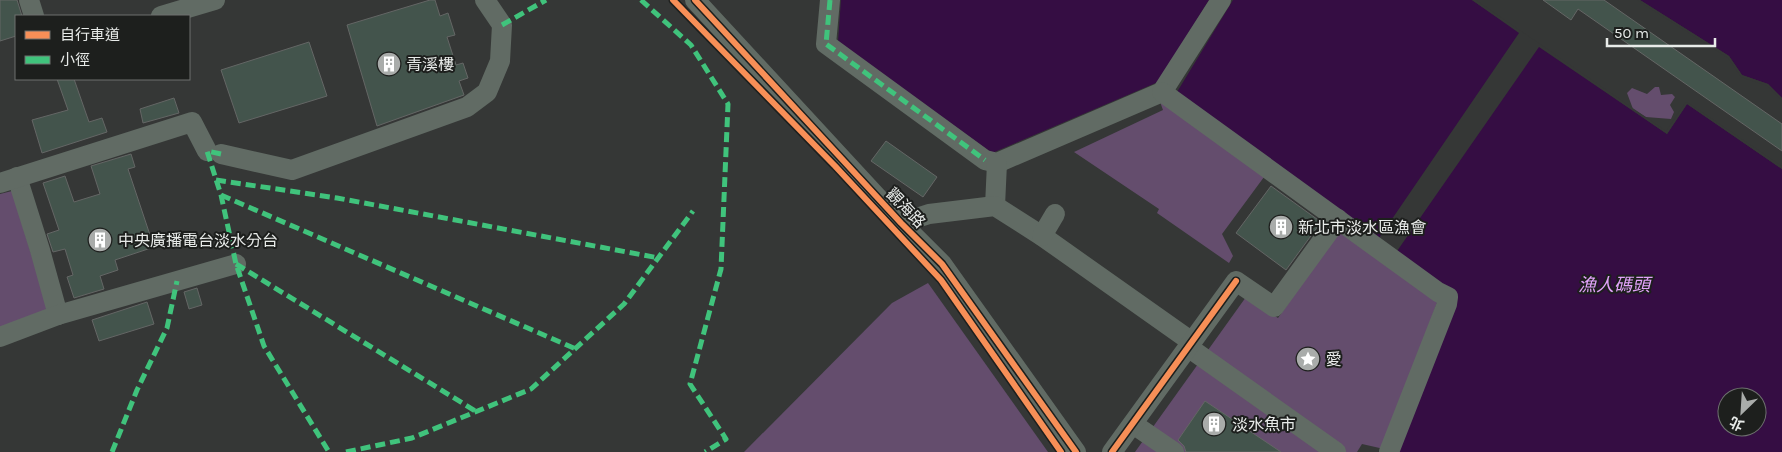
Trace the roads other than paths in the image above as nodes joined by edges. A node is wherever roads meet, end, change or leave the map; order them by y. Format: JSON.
{"nodes":[{"id":1,"x":30,"y":0,"type":"edge"},
{"id":2,"x":215,"y":0,"type":"edge"},
{"id":3,"x":485,"y":0,"type":"edge"},
{"id":4,"x":695,"y":0,"type":"edge"},
{"id":5,"x":830,"y":0,"type":"edge"},
{"id":6,"x":1221,"y":0,"type":"edge"},
{"id":7,"x":34,"y":15,"type":"edge"},
{"id":8,"x":164,"y":15,"type":"edge"},
{"id":9,"x":1162,"y":92,"type":"junction"},
{"id":10,"x":991,"y":161,"type":"junction"},
{"id":11,"x":9,"y":180,"type":"edge"},
{"id":12,"x":995,"y":206,"type":"junction"},
{"id":13,"x":1055,"y":214,"type":"dead end"},
{"id":14,"x":1338,"y":219,"type":"junction"},
{"id":15,"x":901,"y":223,"type":"junction"},
{"id":16,"x":1042,"y":236,"type":"junction"},
{"id":17,"x":236,"y":264,"type":"dead end"},
{"id":18,"x":58,"y":315,"type":"junction"},
{"id":19,"x":0,"y":337,"type":"edge"},
{"id":20,"x":1190,"y":344,"type":"junction"},
{"id":21,"x":1133,"y":424,"type":"junction"},
{"id":22,"x":1076,"y":452,"type":"edge"},
{"id":23,"x":1112,"y":452,"type":"edge"},
{"id":24,"x":1174,"y":452,"type":"edge"},
{"id":25,"x":1336,"y":452,"type":"edge"},
{"id":26,"x":1389,"y":452,"type":"edge"}],
"edges":[{"from":1,"to":7,"type":"street"},
{"from":2,"to":8,"type":"street"},
{"from":3,"to":11,"type":"street"},
{"from":4,"to":15,"type":"street","name":"觀海路"},
{"from":5,"to":10,"type":"street"},
{"from":6,"to":9,"type":"street"},
{"from":9,"to":10,"type":"street"},
{"from":9,"to":14,"type":"street"},
{"from":10,"to":12,"type":"street"},
{"from":11,"to":18,"type":"street"},
{"from":12,"to":15,"type":"street"},
{"from":12,"to":16,"type":"street"},
{"from":13,"to":16,"type":"street"},
{"from":14,"to":20,"type":"street"},
{"from":14,"to":26,"type":"street"},
{"from":15,"to":22,"type":"street","name":"觀海路"},
{"from":16,"to":20,"type":"street"},
{"from":17,"to":18,"type":"street"},
{"from":18,"to":19,"type":"street"},
{"from":20,"to":21,"type":"street"},
{"from":20,"to":25,"type":"street"},
{"from":21,"to":23,"type":"street"},
{"from":21,"to":24,"type":"street"}]}
